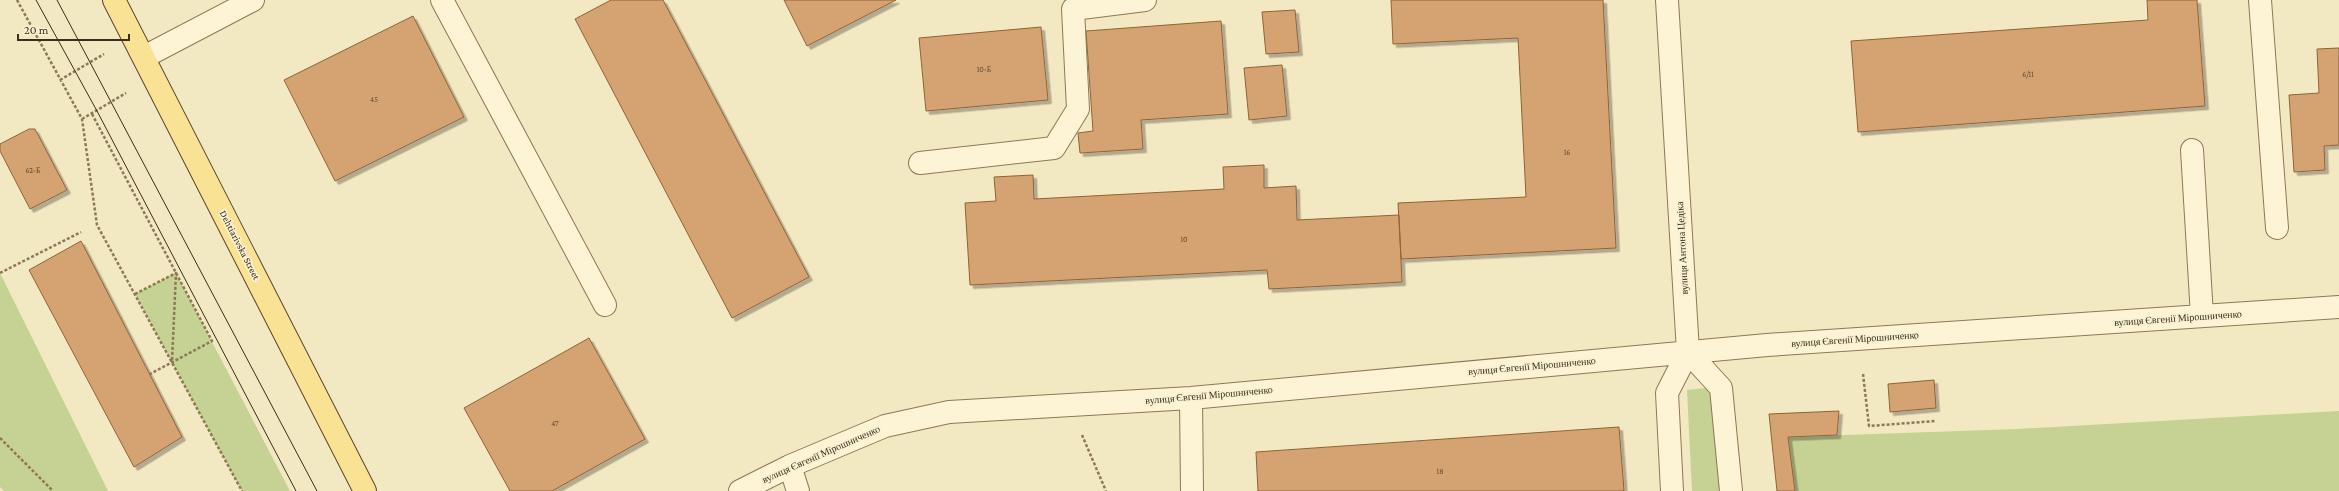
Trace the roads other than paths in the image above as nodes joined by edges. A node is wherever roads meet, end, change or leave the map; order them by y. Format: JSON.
{"nodes":[{"id":1,"x":114,"y":0,"type":"edge"},
{"id":2,"x":253,"y":0,"type":"edge"},
{"id":3,"x":442,"y":0,"type":"edge"},
{"id":4,"x":1145,"y":0,"type":"edge"},
{"id":5,"x":1667,"y":0,"type":"edge"},
{"id":6,"x":2260,"y":0,"type":"edge"},
{"id":7,"x":144,"y":57,"type":"junction"},
{"id":8,"x":2192,"y":150,"type":"dead end"},
{"id":9,"x":920,"y":163,"type":"dead end"},
{"id":10,"x":2277,"y":228,"type":"dead end"},
{"id":11,"x":605,"y":305,"type":"dead end"},
{"id":12,"x":2339,"y":307,"type":"edge"},
{"id":13,"x":2202,"y":316,"type":"junction"},
{"id":14,"x":1688,"y":352,"type":"junction"},
{"id":15,"x":1192,"y":398,"type":"junction"},
{"id":16,"x":790,"y":466,"type":"junction"},
{"id":17,"x":365,"y":491,"type":"edge"},
{"id":18,"x":740,"y":491,"type":"edge"},
{"id":19,"x":798,"y":491,"type":"edge"},
{"id":20,"x":1192,"y":491,"type":"edge"},
{"id":21,"x":1672,"y":491,"type":"edge"},
{"id":22,"x":1731,"y":491,"type":"edge"}],
"edges":[{"from":1,"to":7,"type":"main road","name":"Dehtiarivska Street"},
{"from":2,"to":7,"type":"street"},
{"from":3,"to":11,"type":"street"},
{"from":4,"to":9,"type":"street"},
{"from":5,"to":14,"type":"street","name":"вулиця Антона Цедіка"},
{"from":6,"to":10,"type":"street"},
{"from":7,"to":17,"type":"main road","name":"Dehtiarivska Street"},
{"from":8,"to":13,"type":"street"},
{"from":12,"to":13,"type":"street","name":"вулиця Євгенії Мірошниченко"},
{"from":13,"to":14,"type":"street","name":"вулиця Євгенії Мірошниченко"},
{"from":14,"to":15,"type":"street","name":"вулиця Євгенії Мірошниченко"},
{"from":14,"to":21,"type":"street"},
{"from":14,"to":22,"type":"street"},
{"from":15,"to":16,"type":"street","name":"вулиця Євгенії Мірошниченко"},
{"from":15,"to":20,"type":"street"},
{"from":16,"to":18,"type":"street","name":"вулиця Євгенії Мірошниченко"},
{"from":16,"to":19,"type":"street"}]}
